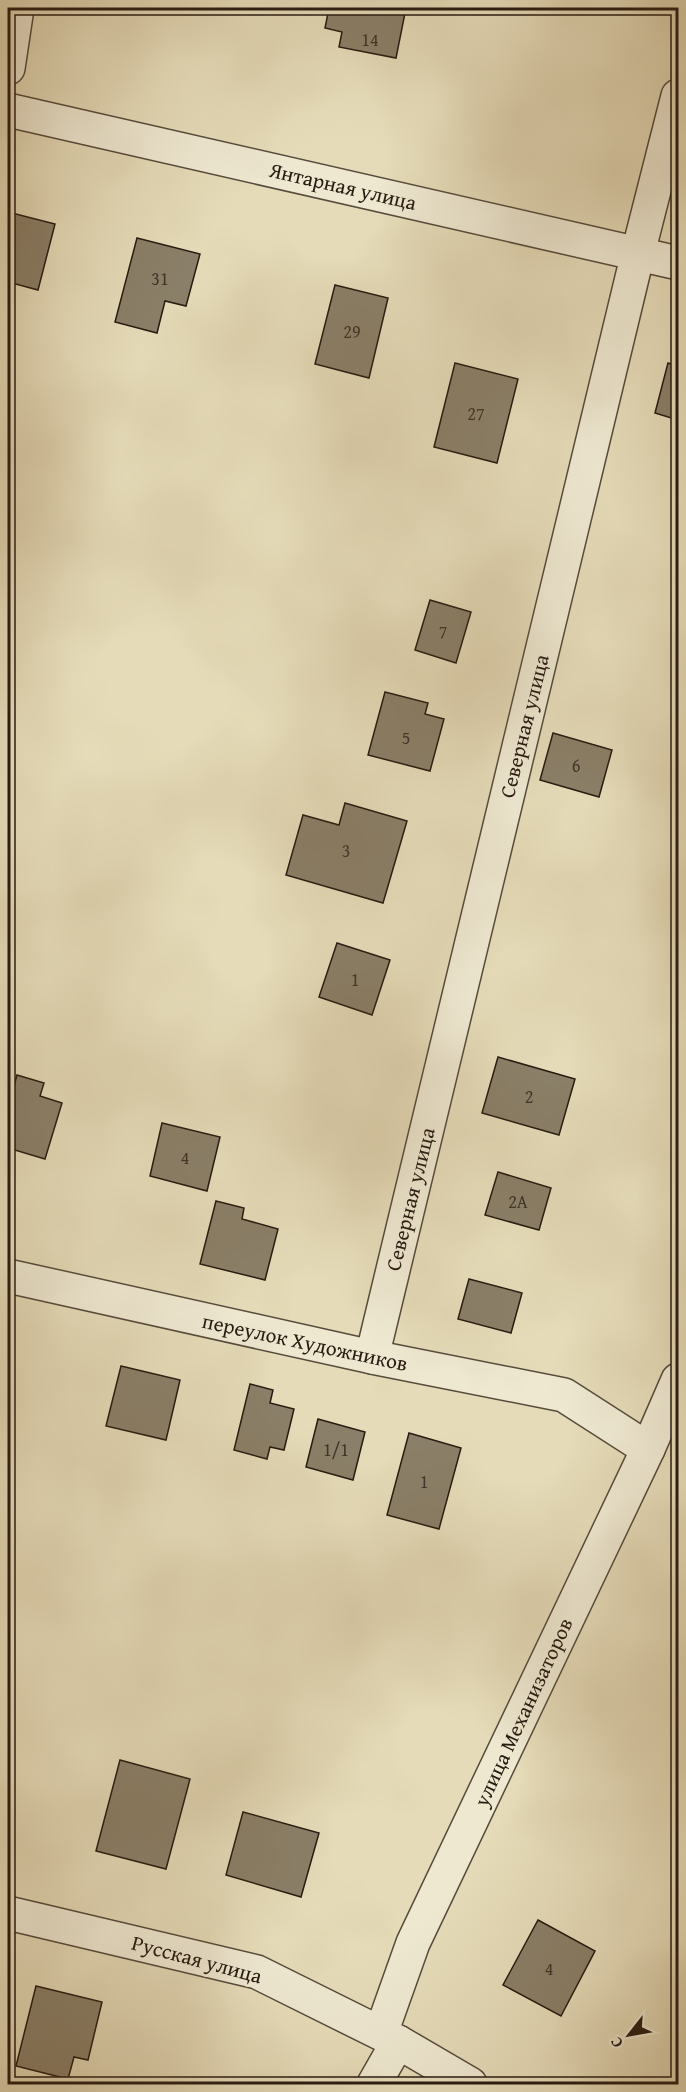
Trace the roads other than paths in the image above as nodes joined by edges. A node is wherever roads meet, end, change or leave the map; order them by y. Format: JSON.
{"nodes":[{"id":1,"x":17,"y":8,"type":"edge"},
{"id":2,"x":8,"y":68,"type":"edge"},
{"id":3,"x":678,"y":96,"type":"edge"},
{"id":4,"x":8,"y":110,"type":"edge"},
{"id":5,"x":638,"y":253,"type":"junction"},
{"id":6,"x":678,"y":263,"type":"edge"},
{"id":7,"x":8,"y":1276,"type":"edge"},
{"id":8,"x":372,"y":1357,"type":"junction"},
{"id":9,"x":678,"y":1380,"type":"edge"},
{"id":10,"x":648,"y":1449,"type":"junction"},
{"id":11,"x":8,"y":1912,"type":"edge"},
{"id":12,"x":389,"y":2037,"type":"junction"},
{"id":13,"x":374,"y":2085,"type":"edge"},
{"id":14,"x":470,"y":2085,"type":"edge"}],
"edges":[{"from":1,"to":2,"type":"street"},
{"from":3,"to":5,"type":"street","name":"Северная улица"},
{"from":4,"to":5,"type":"street","name":"Янтарная улица"},
{"from":5,"to":6,"type":"street","name":"Янтарная улица"},
{"from":5,"to":8,"type":"street","name":"Северная улица"},
{"from":7,"to":8,"type":"street","name":"переулок Художников"},
{"from":8,"to":10,"type":"street","name":"переулок Художников"},
{"from":9,"to":10,"type":"street","name":"улица Механизаторов"},
{"from":10,"to":12,"type":"street","name":"улица Механизаторов"},
{"from":11,"to":12,"type":"street","name":"Русская улица"},
{"from":12,"to":13,"type":"street","name":"улица Механизаторов"},
{"from":12,"to":14,"type":"street","name":"Русская улица"}]}
